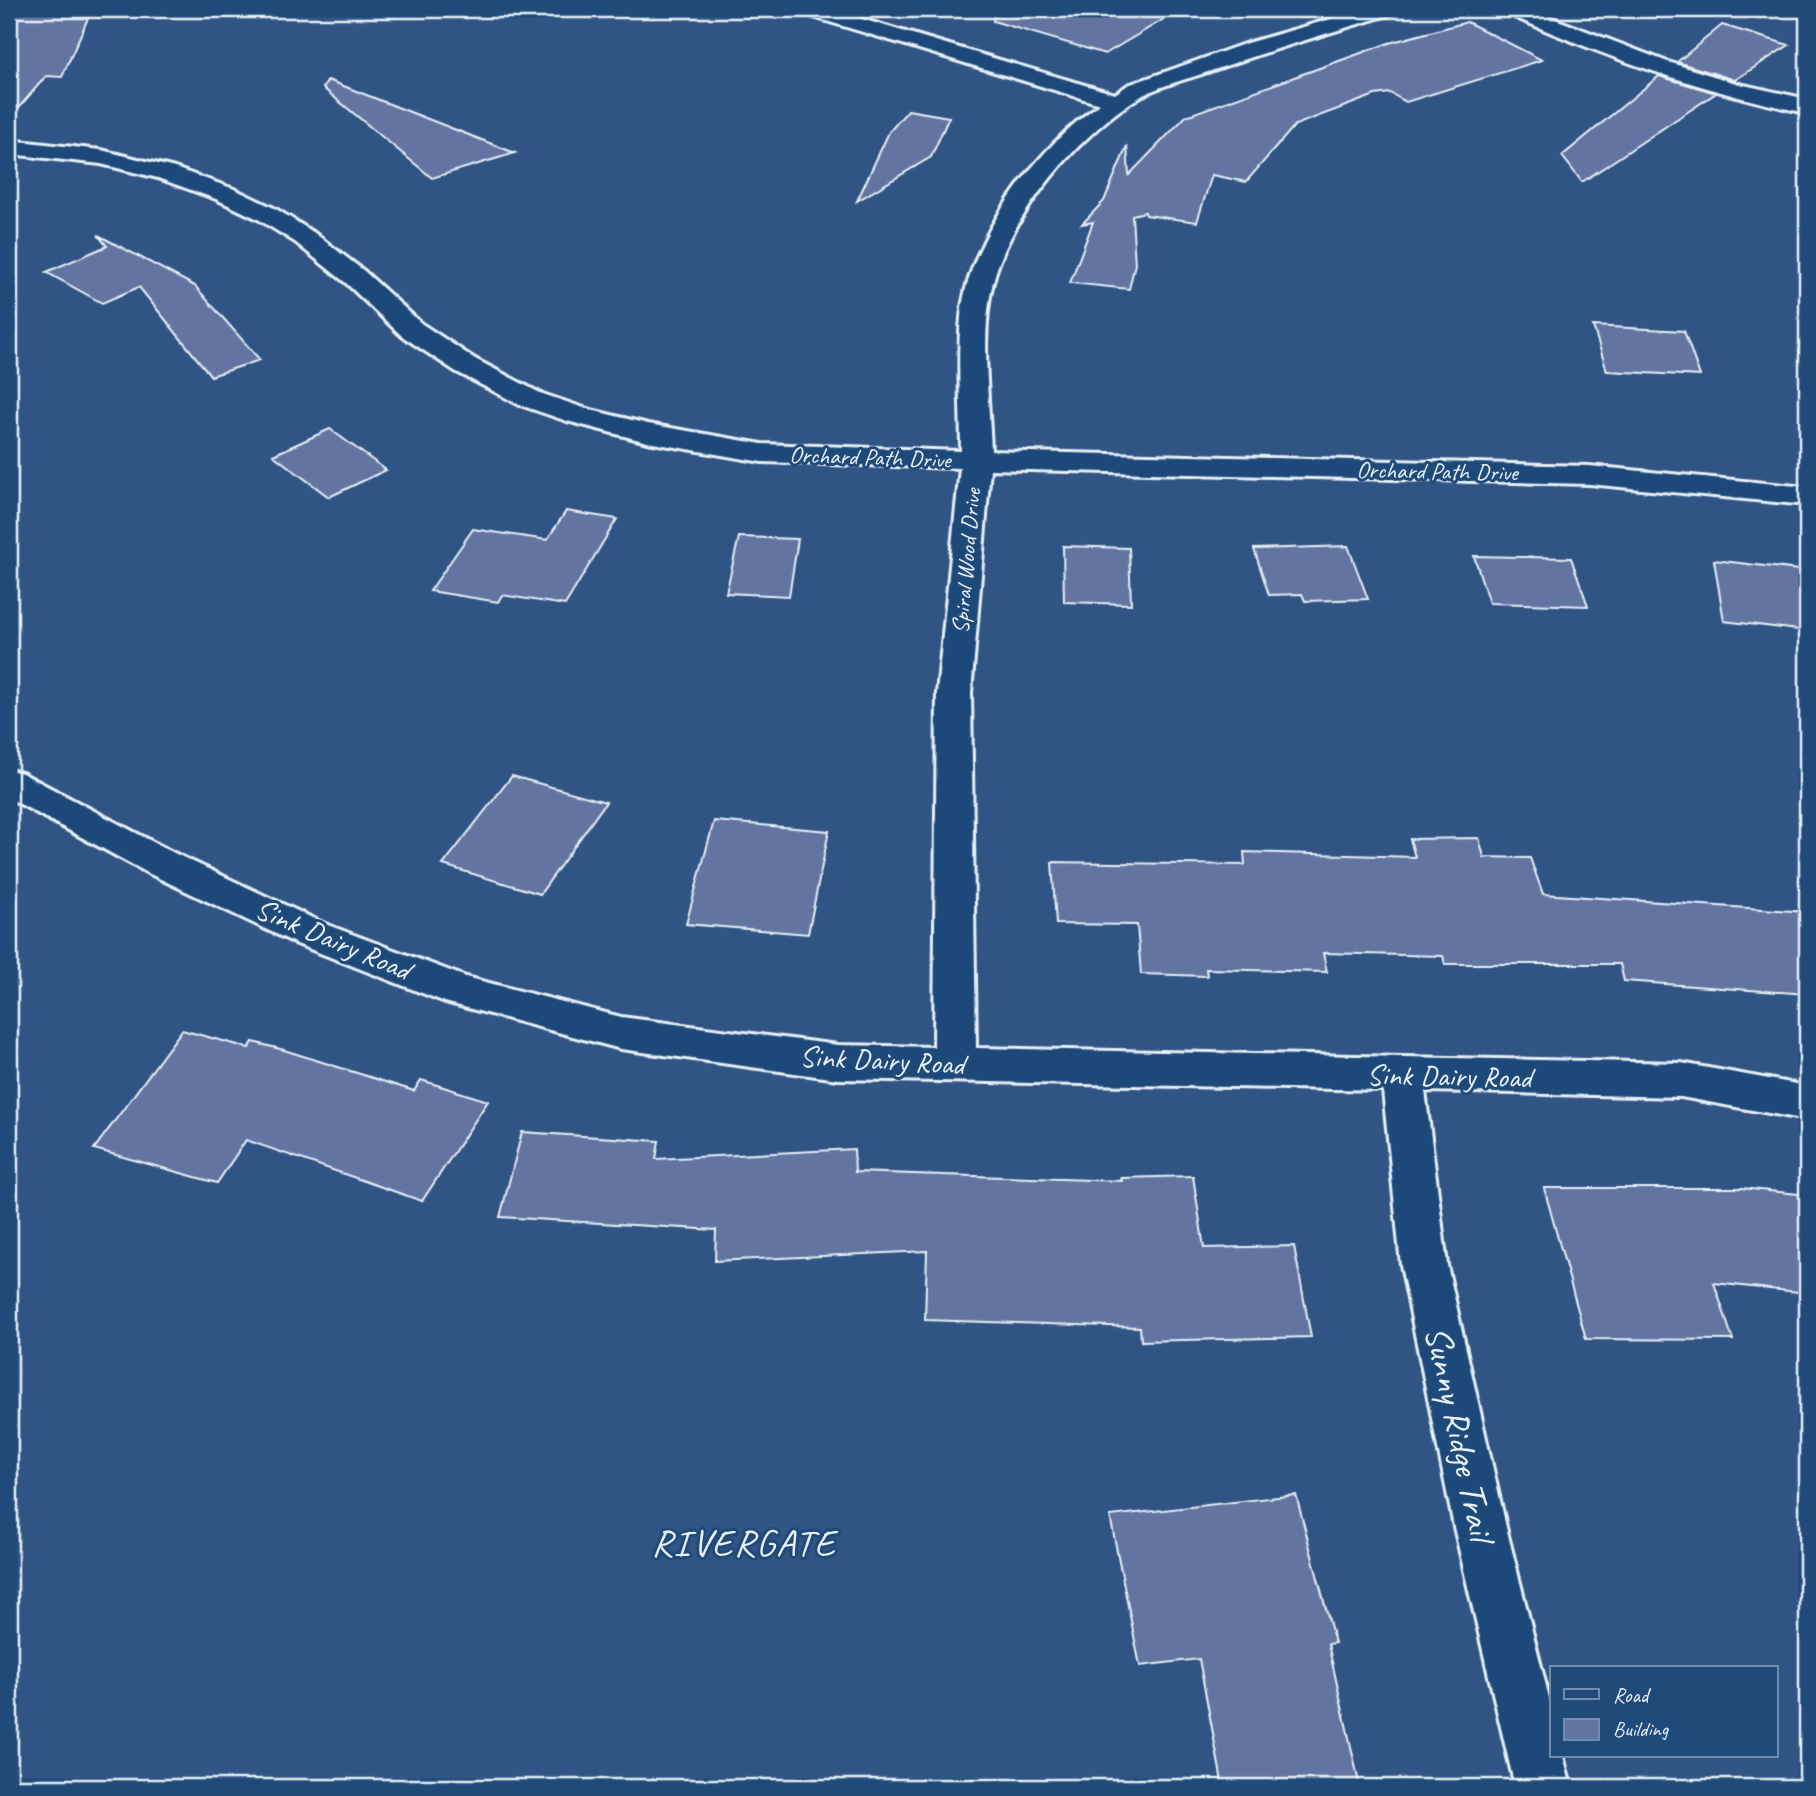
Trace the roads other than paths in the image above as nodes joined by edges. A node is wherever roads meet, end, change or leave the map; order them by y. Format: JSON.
{"nodes":[{"id":1,"x":807,"y":9,"type":"edge"},
{"id":2,"x":1388,"y":9,"type":"edge"},
{"id":3,"x":1512,"y":9,"type":"edge"},
{"id":4,"x":1118,"y":102,"type":"junction"},
{"id":5,"x":1807,"y":106,"type":"edge"},
{"id":6,"x":9,"y":147,"type":"edge"},
{"id":7,"x":976,"y":460,"type":"junction"},
{"id":8,"x":1807,"y":496,"type":"edge"},
{"id":9,"x":9,"y":782,"type":"edge"},
{"id":10,"x":955,"y":1064,"type":"junction"},
{"id":11,"x":1402,"y":1075,"type":"junction"},
{"id":12,"x":1807,"y":1102,"type":"edge"},
{"id":13,"x":1543,"y":1787,"type":"edge"}],
"edges":[{"from":1,"to":4,"type":"street"},
{"from":2,"to":4,"type":"street","name":"Spiral Wood Drive"},
{"from":3,"to":5,"type":"street"},
{"from":4,"to":7,"type":"street","name":"Spiral Wood Drive"},
{"from":6,"to":7,"type":"street","name":"Orchard Path Drive"},
{"from":7,"to":8,"type":"street","name":"Orchard Path Drive"},
{"from":7,"to":10,"type":"street","name":"Spiral Wood Drive"},
{"from":9,"to":10,"type":"street","name":"Sink Dairy Road"},
{"from":10,"to":11,"type":"street","name":"Sink Dairy Road"},
{"from":11,"to":12,"type":"street","name":"Sink Dairy Road"},
{"from":11,"to":13,"type":"street","name":"Sunny Ridge Trail"}]}
